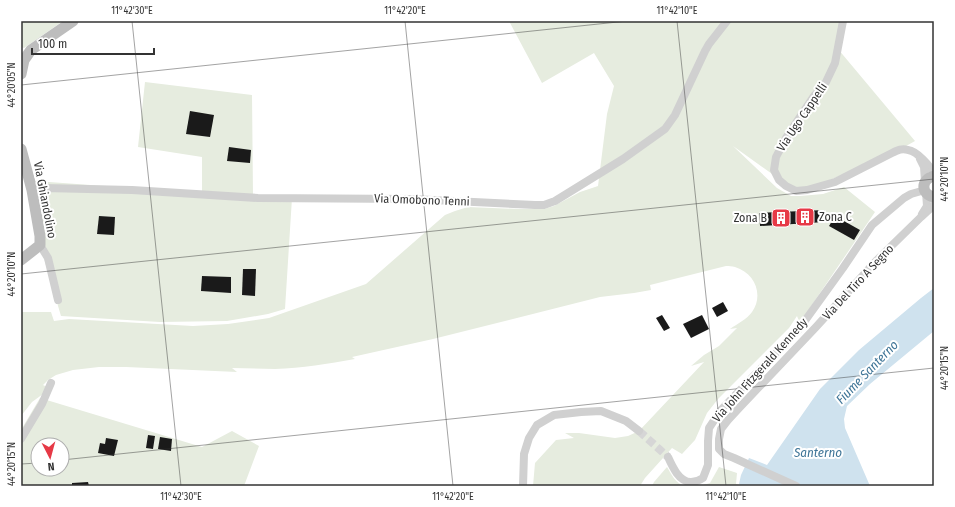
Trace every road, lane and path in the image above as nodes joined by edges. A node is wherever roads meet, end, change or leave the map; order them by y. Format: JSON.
{"nodes":[{"id":1,"x":73,"y":21,"type":"edge"},
{"id":2,"x":727,"y":21,"type":"edge"},
{"id":3,"x":843,"y":21,"type":"edge"},
{"id":4,"x":21,"y":74,"type":"edge"},
{"id":5,"x":21,"y":149,"type":"edge"},
{"id":6,"x":929,"y":185,"type":"edge"},
{"id":7,"x":32,"y":190,"type":"junction"},
{"id":8,"x":934,"y":206,"type":"edge"},
{"id":9,"x":921,"y":217,"type":"junction"},
{"id":10,"x":40,"y":245,"type":"junction"},
{"id":11,"x":21,"y":260,"type":"edge"},
{"id":12,"x":58,"y":300,"type":"dead end"},
{"id":13,"x":51,"y":383,"type":"dead end"},
{"id":14,"x":639,"y":431,"type":"tunnel mouth"},
{"id":15,"x":21,"y":439,"type":"edge"},
{"id":16,"x":668,"y":457,"type":"tunnel mouth"},
{"id":17,"x":523,"y":486,"type":"edge"},
{"id":18,"x":796,"y":486,"type":"edge"}],
"edges":[{"from":1,"to":4,"type":"street"},
{"from":2,"to":7,"type":"street","name":"Via Omobono Tenni"},
{"from":3,"to":6,"type":"street","name":"Via Ugo Cappelli"},
{"from":5,"to":7,"type":"street","name":"Via Ghiandolino"},
{"from":6,"to":9,"type":"street","name":"Via Del Tiro A Segno"},
{"from":6,"to":16,"type":"street","name":"Via John Fitzgerald Kennedy"},
{"from":7,"to":10,"type":"street","name":"Via Ghiandolino"},
{"from":8,"to":9,"type":"street","name":"Via Del Tiro A Segno"},
{"from":9,"to":18,"type":"street","name":"Via Del Tiro A Segno"},
{"from":10,"to":11,"type":"street"},
{"from":10,"to":12,"type":"street","name":"Via Ghiandolino"},
{"from":13,"to":15,"type":"street"},
{"from":14,"to":17,"type":"street"}]}
